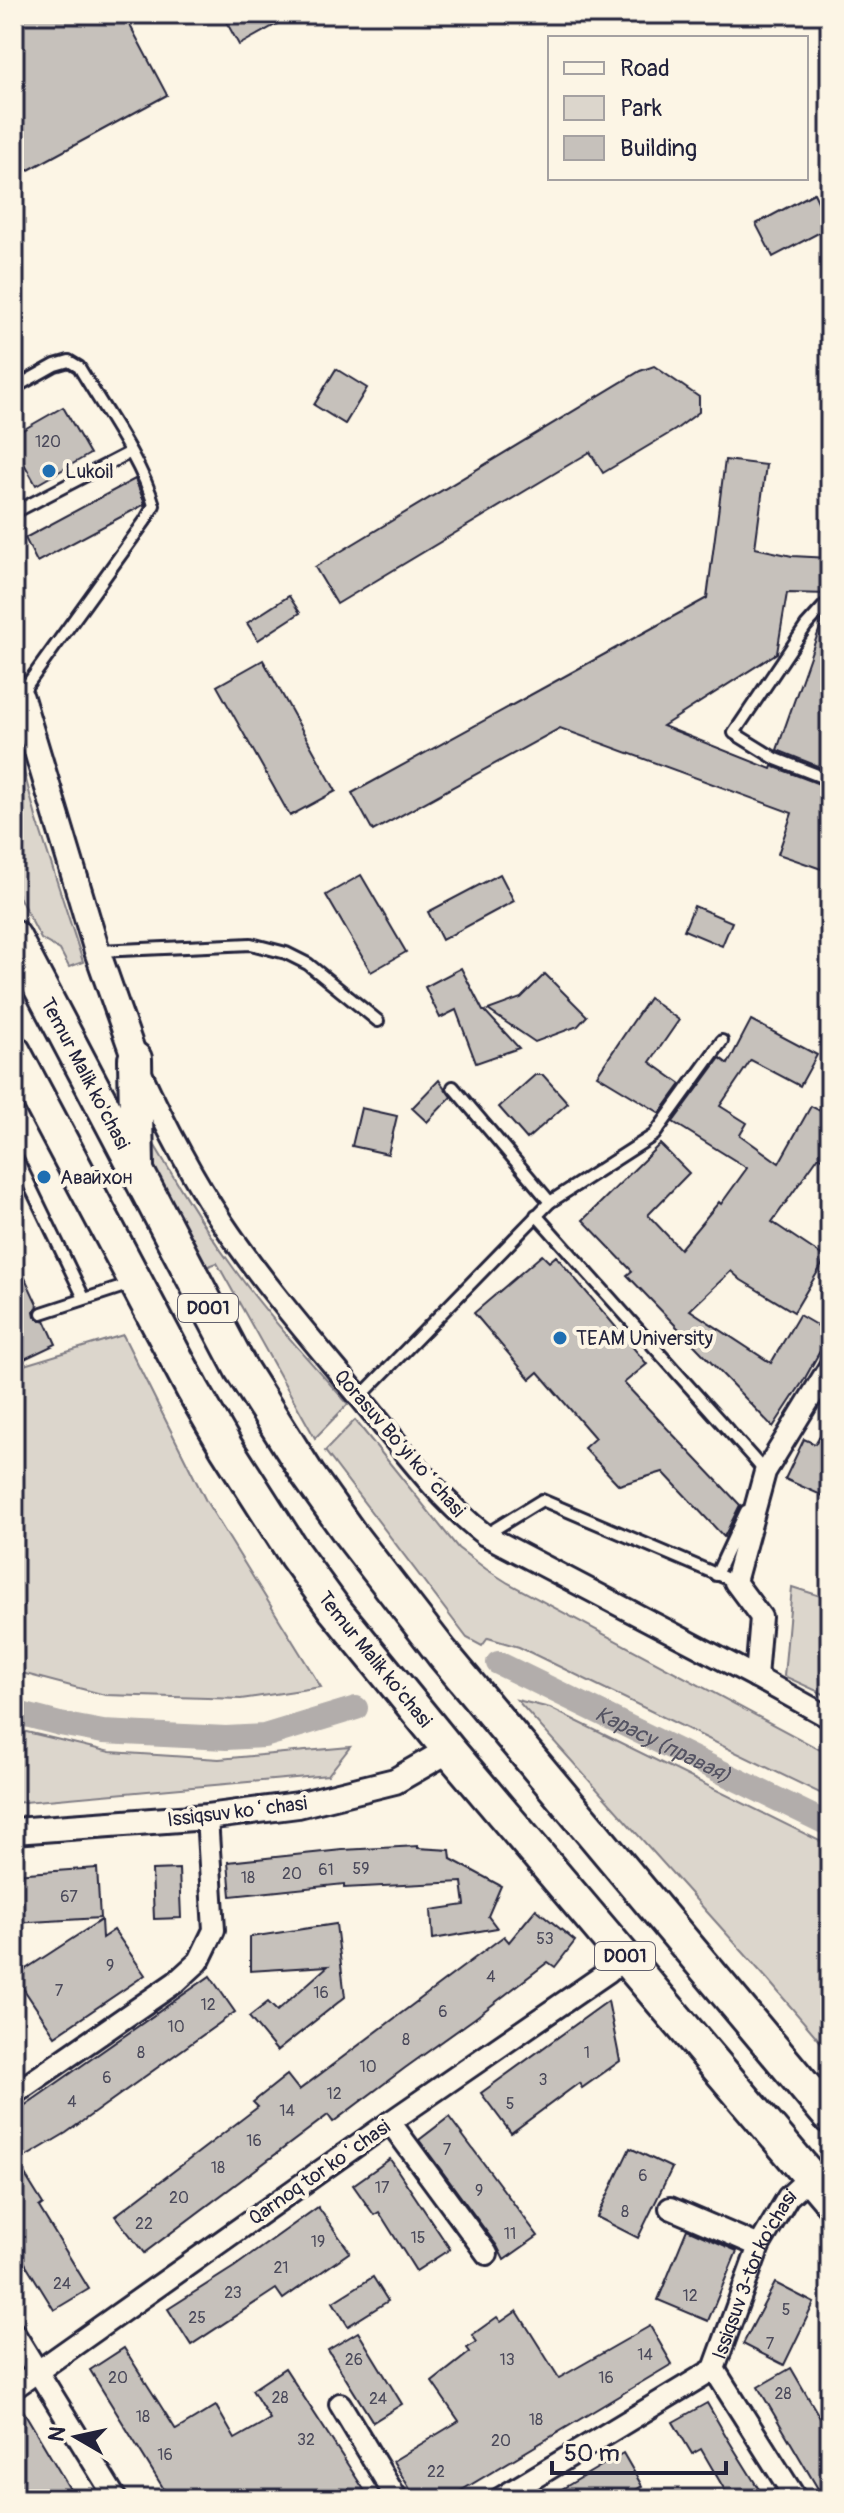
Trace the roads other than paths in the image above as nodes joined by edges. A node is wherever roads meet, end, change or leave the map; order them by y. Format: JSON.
{"nodes":[{"id":1,"x":14,"y":388,"type":"edge"},
{"id":2,"x":129,"y":453,"type":"junction"},
{"id":3,"x":14,"y":510,"type":"edge"},
{"id":4,"x":830,"y":605,"type":"edge"},
{"id":5,"x":18,"y":691,"type":"edge"},
{"id":6,"x":830,"y":780,"type":"edge"},
{"id":7,"x":14,"y":937,"type":"edge"},
{"id":8,"x":97,"y":951,"type":"junction"},
{"id":9,"x":378,"y":1021,"type":"dead end"},
{"id":10,"x":722,"y":1041,"type":"dead end"},
{"id":11,"x":14,"y":1052,"type":"edge"},
{"id":12,"x":135,"y":1059,"type":"junction"},
{"id":13,"x":453,"y":1087,"type":"dead end"},
{"id":14,"x":14,"y":1153,"type":"edge"},
{"id":15,"x":137,"y":1174,"type":"junction"},
{"id":16,"x":550,"y":1202,"type":"junction"},
{"id":17,"x":536,"y":1215,"type":"junction"},
{"id":18,"x":137,"y":1282,"type":"junction"},
{"id":19,"x":84,"y":1298,"type":"junction"},
{"id":20,"x":42,"y":1313,"type":"dead end"},
{"id":21,"x":830,"y":1366,"type":"edge"},
{"id":22,"x":360,"y":1397,"type":"junction"},
{"id":23,"x":765,"y":1472,"type":"junction"},
{"id":24,"x":485,"y":1535,"type":"junction"},
{"id":25,"x":726,"y":1578,"type":"junction"},
{"id":26,"x":756,"y":1677,"type":"junction"},
{"id":27,"x":830,"y":1718,"type":"edge"},
{"id":28,"x":449,"y":1750,"type":"junction"},
{"id":29,"x":207,"y":1817,"type":"junction"},
{"id":30,"x":14,"y":1831,"type":"edge"},
{"id":31,"x":625,"y":1957,"type":"junction"},
{"id":32,"x":14,"y":2094,"type":"edge"},
{"id":33,"x":830,"y":2117,"type":"edge"},
{"id":34,"x":390,"y":2122,"type":"junction"},
{"id":35,"x":820,"y":2188,"type":"edge"},
{"id":36,"x":670,"y":2208,"type":"dead end"},
{"id":37,"x":759,"y":2246,"type":"junction"},
{"id":38,"x":487,"y":2254,"type":"dead end"},
{"id":39,"x":14,"y":2333,"type":"edge"},
{"id":40,"x":714,"y":2369,"type":"junction"},
{"id":41,"x":37,"y":2372,"type":"junction"},
{"id":42,"x":14,"y":2388,"type":"edge"},
{"id":43,"x":340,"y":2404,"type":"dead end"},
{"id":44,"x":116,"y":2499,"type":"edge"},
{"id":45,"x":397,"y":2499,"type":"edge"},
{"id":46,"x":499,"y":2499,"type":"edge"},
{"id":47,"x":796,"y":2499,"type":"edge"}],
"edges":[{"from":1,"to":2,"type":"lane"},
{"from":2,"to":3,"type":"lane"},
{"from":2,"to":5,"type":"lane"},
{"from":4,"to":6,"type":"lane"},
{"from":5,"to":8,"type":"street"},
{"from":7,"to":15,"type":"highway","name":"Temur Malik ko'chasi","number":"D001"},
{"from":8,"to":9,"type":"lane"},
{"from":8,"to":12,"type":"street"},
{"from":10,"to":16,"type":"lane"},
{"from":11,"to":18,"type":"highway","name":"Temur Malik ko'chasi","number":"D001"},
{"from":12,"to":15,"type":"highway"},
{"from":12,"to":22,"type":"street","name":"Qorasuv Bo‘yi koʻchasi"},
{"from":13,"to":16,"type":"lane"},
{"from":14,"to":19,"type":"lane"},
{"from":15,"to":33,"type":"highway","name":"Temur Malik ko'chasi","number":"D001"},
{"from":16,"to":17,"type":"lane"},
{"from":17,"to":22,"type":"lane"},
{"from":17,"to":23,"type":"lane"},
{"from":18,"to":19,"type":"lane"},
{"from":18,"to":28,"type":"highway","name":"Temur Malik ko'chasi","number":"D001"},
{"from":19,"to":20,"type":"lane"},
{"from":21,"to":23,"type":"street"},
{"from":22,"to":24,"type":"street","name":"Qorasuv Bo‘yi koʻchasi"},
{"from":23,"to":25,"type":"street"},
{"from":24,"to":25,"type":"lane"},
{"from":24,"to":26,"type":"street","name":"Qorasuv Bo‘yi koʻchasi"},
{"from":25,"to":26,"type":"street"},
{"from":26,"to":27,"type":"street","name":"Qorasuv Bo‘yi koʻchasi"},
{"from":28,"to":29,"type":"street","name":"Issiqsuv koʻchasi"},
{"from":28,"to":31,"type":"highway","name":"Temur Malik ko'chasi","number":"D001"},
{"from":29,"to":30,"type":"street","name":"Issiqsuv koʻchasi"},
{"from":29,"to":32,"type":"street"},
{"from":31,"to":34,"type":"street","name":"Qarnoq tor koʻchasi"},
{"from":31,"to":35,"type":"highway","name":"Temur Malik ko'chasi","number":"D001"},
{"from":34,"to":38,"type":"street"},
{"from":34,"to":41,"type":"street","name":"Qarnoq tor koʻchasi"},
{"from":35,"to":37,"type":"street","name":"Issiqsuv 3-tor ko'chasi"},
{"from":36,"to":37,"type":"street"},
{"from":37,"to":40,"type":"street","name":"Issiqsuv 3-tor ko'chasi"},
{"from":39,"to":41,"type":"street"},
{"from":40,"to":46,"type":"street","name":"Issiqsuv 3-tor ko'chasi"},
{"from":40,"to":47,"type":"street"},
{"from":41,"to":42,"type":"street","name":"Qarnoq tor koʻchasi"},
{"from":41,"to":44,"type":"street"},
{"from":43,"to":45,"type":"street"}]}
